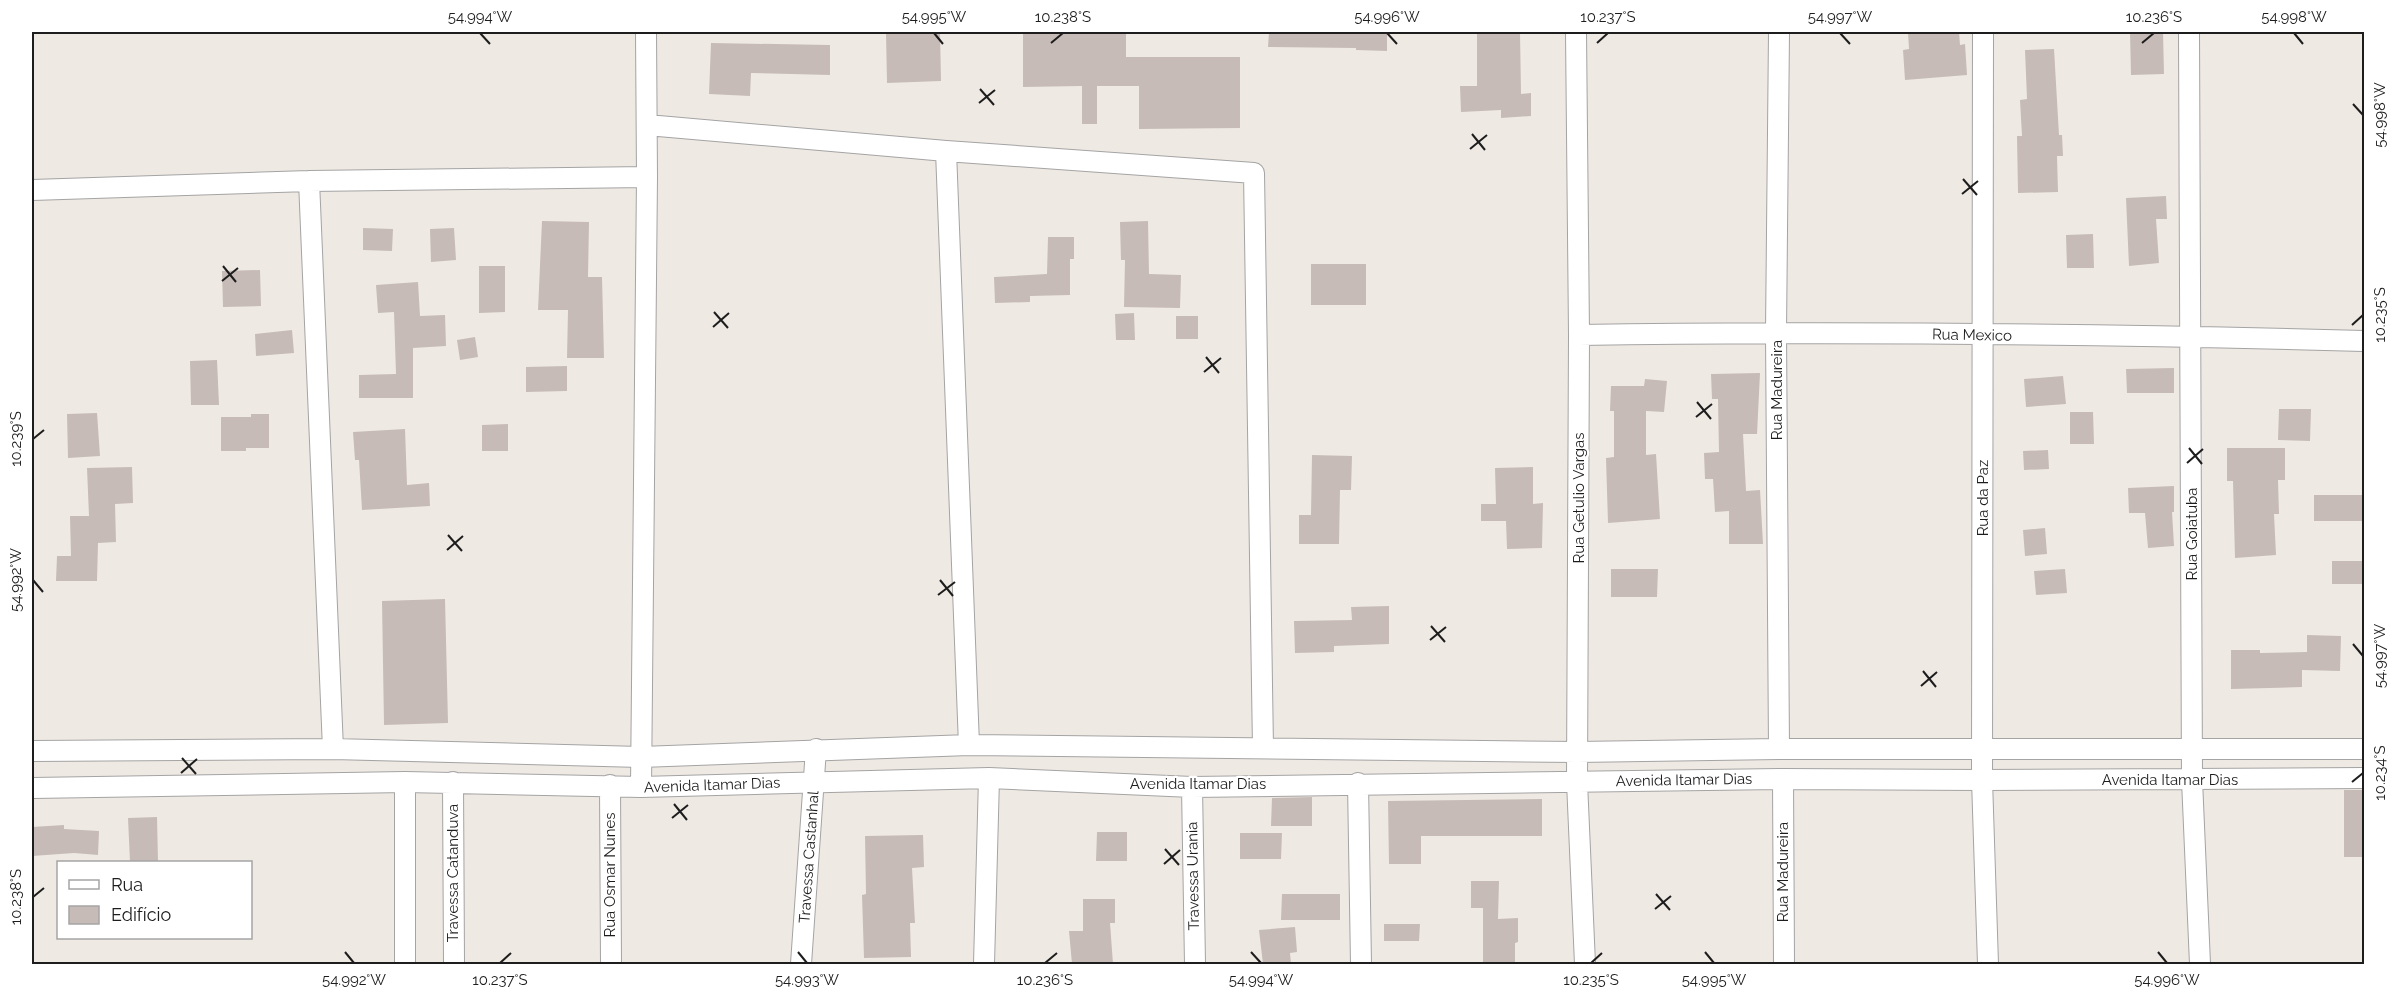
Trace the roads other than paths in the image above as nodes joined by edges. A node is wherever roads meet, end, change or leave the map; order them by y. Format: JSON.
{"nodes":[{"id":1,"x":646,"y":32,"type":"edge"},
{"id":2,"x":1576,"y":32,"type":"edge"},
{"id":3,"x":1779,"y":32,"type":"edge"},
{"id":4,"x":1983,"y":32,"type":"edge"},
{"id":5,"x":2189,"y":32,"type":"edge"},
{"id":6,"x":647,"y":125,"type":"junction"},
{"id":7,"x":946,"y":151,"type":"junction"},
{"id":8,"x":647,"y":177,"type":"junction"},
{"id":9,"x":309,"y":182,"type":"junction"},
{"id":10,"x":32,"y":190,"type":"edge"},
{"id":11,"x":1776,"y":332,"type":"junction"},
{"id":12,"x":1580,"y":335,"type":"junction"},
{"id":13,"x":1983,"y":335,"type":"junction"},
{"id":14,"x":2192,"y":336,"type":"junction"},
{"id":15,"x":2364,"y":341,"type":"edge"},
{"id":16,"x":969,"y":745,"type":"junction"},
{"id":17,"x":1263,"y":748,"type":"junction"},
{"id":18,"x":333,"y":749,"type":"junction"},
{"id":19,"x":816,"y":749,"type":"junction"},
{"id":20,"x":2192,"y":749,"type":"junction"},
{"id":21,"x":2364,"y":749,"type":"edge"},
{"id":22,"x":1779,"y":750,"type":"junction"},
{"id":23,"x":1982,"y":750,"type":"junction"},
{"id":24,"x":32,"y":751,"type":"edge"},
{"id":25,"x":1577,"y":752,"type":"junction"},
{"id":26,"x":641,"y":757,"type":"junction"},
{"id":27,"x":989,"y":778,"type":"junction"},
{"id":28,"x":2364,"y":778,"type":"edge"},
{"id":29,"x":1783,"y":779,"type":"junction"},
{"id":30,"x":1982,"y":780,"type":"junction"},
{"id":31,"x":2192,"y":780,"type":"junction"},
{"id":32,"x":814,"y":781,"type":"junction"},
{"id":33,"x":405,"y":782,"type":"junction"},
{"id":34,"x":453,"y":782,"type":"junction"},
{"id":35,"x":1577,"y":782,"type":"junction"},
{"id":36,"x":1358,"y":783,"type":"junction"},
{"id":37,"x":610,"y":786,"type":"junction"},
{"id":38,"x":641,"y":787,"type":"junction"},
{"id":39,"x":1192,"y":787,"type":"junction"},
{"id":40,"x":32,"y":788,"type":"edge"},
{"id":41,"x":405,"y":964,"type":"edge"},
{"id":42,"x":454,"y":964,"type":"edge"},
{"id":43,"x":611,"y":964,"type":"edge"},
{"id":44,"x":801,"y":964,"type":"edge"},
{"id":45,"x":984,"y":964,"type":"edge"},
{"id":46,"x":1195,"y":964,"type":"edge"},
{"id":47,"x":1361,"y":964,"type":"edge"},
{"id":48,"x":1585,"y":964,"type":"edge"},
{"id":49,"x":1784,"y":964,"type":"edge"},
{"id":50,"x":1988,"y":964,"type":"edge"},
{"id":51,"x":2200,"y":964,"type":"edge"}],
"edges":[{"from":1,"to":6,"type":"street"},
{"from":2,"to":12,"type":"street","name":"Rua Getulio Vargas"},
{"from":3,"to":11,"type":"street","name":"Rua Madureira"},
{"from":4,"to":13,"type":"street","name":"Rua da Paz"},
{"from":5,"to":14,"type":"street","name":"Rua Goiatuba"},
{"from":6,"to":7,"type":"street"},
{"from":6,"to":8,"type":"street"},
{"from":7,"to":16,"type":"street"},
{"from":7,"to":17,"type":"street"},
{"from":8,"to":9,"type":"street"},
{"from":8,"to":26,"type":"street"},
{"from":9,"to":10,"type":"street"},
{"from":9,"to":18,"type":"street"},
{"from":11,"to":12,"type":"street","name":"Rua Mexico"},
{"from":11,"to":13,"type":"street","name":"Rua Mexico"},
{"from":11,"to":22,"type":"street","name":"Rua Madureira"},
{"from":12,"to":25,"type":"street","name":"Rua Getulio Vargas"},
{"from":13,"to":14,"type":"street","name":"Rua Mexico"},
{"from":13,"to":23,"type":"street","name":"Rua da Paz"},
{"from":14,"to":15,"type":"street","name":"Rua Mexico"},
{"from":14,"to":20,"type":"street","name":"Rua Goiatuba"},
{"from":16,"to":17,"type":"street","name":"Avenida Itamar Dias"},
{"from":16,"to":19,"type":"street","name":"Avenida Itamar Dias"},
{"from":17,"to":25,"type":"street","name":"Avenida Itamar Dias"},
{"from":18,"to":24,"type":"street","name":"Avenida Itamar Dias"},
{"from":18,"to":26,"type":"street","name":"Avenida Itamar Dias"},
{"from":19,"to":26,"type":"street","name":"Avenida Itamar Dias"},
{"from":19,"to":32,"type":"street","name":"Travessa Castanhal"},
{"from":20,"to":21,"type":"street","name":"Avenida Itamar Dias"},
{"from":20,"to":23,"type":"street","name":"Avenida Itamar Dias"},
{"from":20,"to":31,"type":"street","name":"Rua Goiatuba"},
{"from":22,"to":23,"type":"street","name":"Avenida Itamar Dias"},
{"from":22,"to":25,"type":"street","name":"Avenida Itamar Dias"},
{"from":23,"to":30,"type":"street","name":"Rua da Paz"},
{"from":25,"to":35,"type":"street","name":"Rua Getulio Vargas"},
{"from":26,"to":38,"type":"street"},
{"from":27,"to":32,"type":"street","name":"Avenida Itamar Dias"},
{"from":27,"to":39,"type":"street","name":"Avenida Itamar Dias"},
{"from":27,"to":45,"type":"street"},
{"from":28,"to":31,"type":"street","name":"Avenida Itamar Dias"},
{"from":29,"to":30,"type":"street","name":"Avenida Itamar Dias"},
{"from":29,"to":35,"type":"street","name":"Avenida Itamar Dias"},
{"from":29,"to":49,"type":"street","name":"Rua Madureira"},
{"from":30,"to":31,"type":"street","name":"Avenida Itamar Dias"},
{"from":30,"to":50,"type":"street","name":"Rua da Paz"},
{"from":31,"to":51,"type":"street","name":"Rua Goiatuba"},
{"from":32,"to":38,"type":"street","name":"Avenida Itamar Dias"},
{"from":32,"to":44,"type":"street","name":"Travessa Castanhal"},
{"from":33,"to":34,"type":"street","name":"Avenida Itamar Dias"},
{"from":33,"to":40,"type":"street","name":"Avenida Itamar Dias"},
{"from":33,"to":41,"type":"street"},
{"from":34,"to":37,"type":"street","name":"Avenida Itamar Dias"},
{"from":34,"to":42,"type":"street","name":"Travessa Catanduva"},
{"from":35,"to":36,"type":"street","name":"Avenida Itamar Dias"},
{"from":35,"to":48,"type":"street","name":"Rua Getulio Vargas"},
{"from":36,"to":39,"type":"street","name":"Avenida Itamar Dias"},
{"from":36,"to":47,"type":"street"},
{"from":37,"to":38,"type":"street","name":"Avenida Itamar Dias"},
{"from":37,"to":43,"type":"street","name":"Rua Osmar Nunes"},
{"from":39,"to":46,"type":"street","name":"Travessa Urania"}]}
